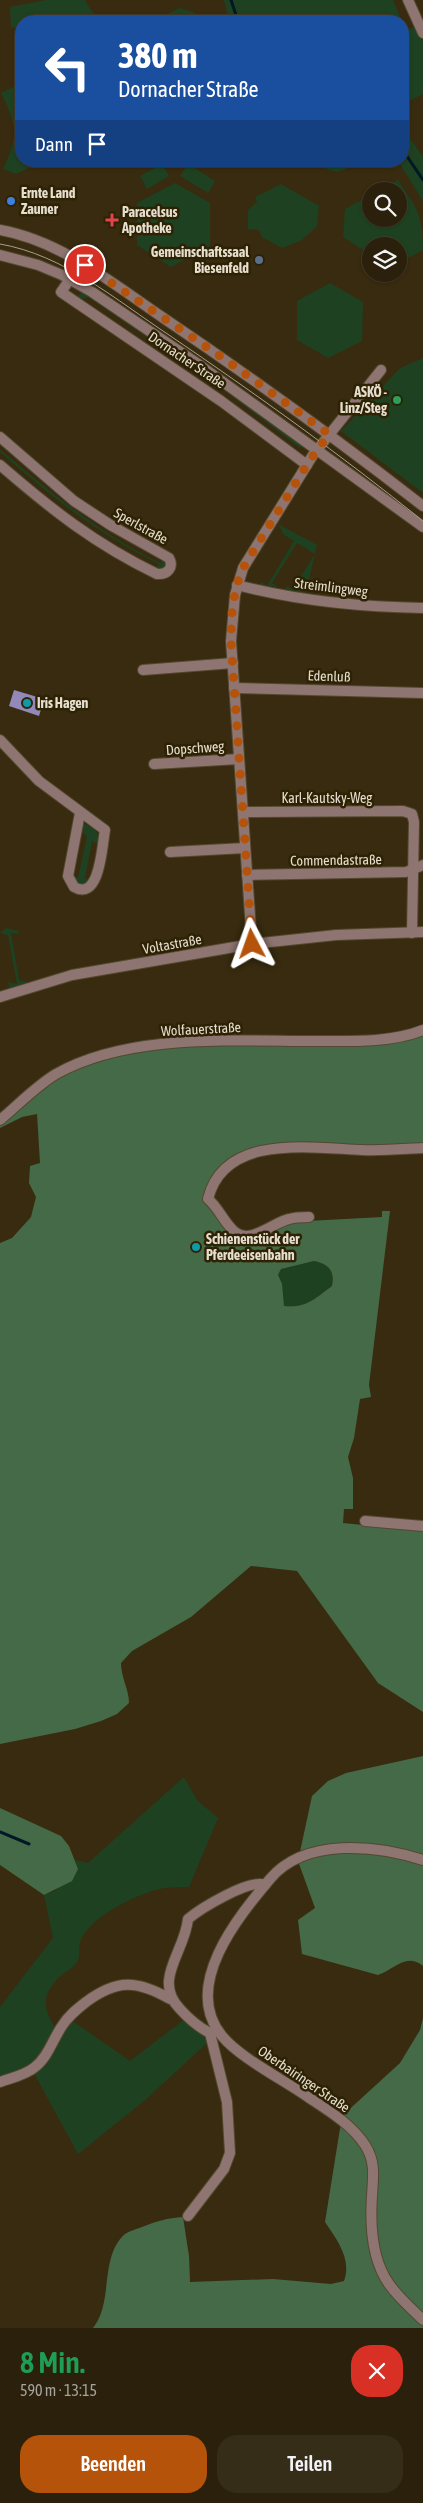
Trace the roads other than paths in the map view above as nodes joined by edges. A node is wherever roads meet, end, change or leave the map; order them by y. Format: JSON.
{"nodes":[{"id":1,"x":408,"y":0,"type":"edge"},
{"id":2,"x":423,"y":33,"type":"edge"},
{"id":3,"x":0,"y":230,"type":"edge"},
{"id":4,"x":0,"y":256,"type":"edge"},
{"id":5,"x":70,"y":279,"type":"junction"},
{"id":6,"x":381,"y":370,"type":"dead end"},
{"id":7,"x":329,"y":434,"type":"junction"},
{"id":8,"x":0,"y":437,"type":"edge"},
{"id":9,"x":316,"y":450,"type":"junction"},
{"id":10,"x":307,"y":464,"type":"junction"},
{"id":11,"x":0,"y":465,"type":"edge"},
{"id":12,"x":423,"y":506,"type":"edge"},
{"id":13,"x":423,"y":527,"type":"edge"},
{"id":14,"x":237,"y":585,"type":"junction"},
{"id":15,"x":423,"y":608,"type":"edge"},
{"id":16,"x":232,"y":663,"type":"junction"},
{"id":17,"x":143,"y":670,"type":"dead end"},
{"id":18,"x":234,"y":688,"type":"junction"},
{"id":19,"x":423,"y":693,"type":"edge"},
{"id":20,"x":0,"y":740,"type":"edge"},
{"id":21,"x":239,"y":759,"type":"junction"},
{"id":22,"x":154,"y":764,"type":"dead end"},
{"id":23,"x":243,"y":812,"type":"junction"},
{"id":24,"x":80,"y":813,"type":"junction"},
{"id":25,"x":412,"y":814,"type":"joint"},
{"id":26,"x":245,"y":848,"type":"junction"},
{"id":27,"x":170,"y":852,"type":"dead end"},
{"id":28,"x":423,"y":865,"type":"edge"},
{"id":29,"x":412,"y":869,"type":"junction"},
{"id":30,"x":247,"y":875,"type":"junction"},
{"id":31,"x":418,"y":932,"type":"edge"},
{"id":32,"x":252,"y":944,"type":"junction"},
{"id":33,"x":0,"y":997,"type":"edge"},
{"id":34,"x":423,"y":1030,"type":"edge"},
{"id":35,"x":0,"y":1120,"type":"edge"},
{"id":36,"x":423,"y":1148,"type":"edge"},
{"id":37,"x":309,"y":1217,"type":"dead end"},
{"id":38,"x":365,"y":1521,"type":"dead end"},
{"id":39,"x":423,"y":1526,"type":"edge"},
{"id":40,"x":423,"y":1860,"type":"edge"},
{"id":41,"x":265,"y":1885,"type":"junction"},
{"id":42,"x":170,"y":1999,"type":"junction"},
{"id":43,"x":213,"y":2030,"type":"junction"},
{"id":44,"x":0,"y":2082,"type":"edge"},
{"id":45,"x":188,"y":2216,"type":"dead end"},
{"id":46,"x":423,"y":2320,"type":"edge"}],
"edges":[{"from":1,"to":2,"type":"street"},
{"from":3,"to":7,"type":"street","name":"Dornacher Straße"},
{"from":4,"to":5,"type":"street","name":"Dornacher Straße"},
{"from":5,"to":9,"type":"street","name":"Dornacher Straße"},
{"from":5,"to":10,"type":"street","name":"Dornacher Straße"},
{"from":6,"to":7,"type":"street"},
{"from":7,"to":9,"type":"street"},
{"from":7,"to":12,"type":"street","name":"Dornacher Straße"},
{"from":8,"to":11,"type":"street","name":"Sperlstraße"},
{"from":9,"to":10,"type":"street"},
{"from":9,"to":13,"type":"street","name":"Dornacher Straße"},
{"from":10,"to":14,"type":"street"},
{"from":14,"to":15,"type":"street","name":"Streimlingweg"},
{"from":14,"to":16,"type":"street"},
{"from":16,"to":17,"type":"street"},
{"from":16,"to":18,"type":"street"},
{"from":18,"to":19,"type":"street","name":"Edenluß"},
{"from":18,"to":21,"type":"street"},
{"from":20,"to":24,"type":"street"},
{"from":21,"to":22,"type":"street","name":"Dopschweg"},
{"from":21,"to":23,"type":"street"},
{"from":23,"to":25,"type":"street","name":"Karl-Kautsky-Weg"},
{"from":23,"to":26,"type":"street"},
{"from":24,"to":24,"type":"street"},
{"from":25,"to":29,"type":"street","name":"Voltastraße"},
{"from":26,"to":27,"type":"street"},
{"from":26,"to":30,"type":"street"},
{"from":28,"to":29,"type":"street","name":"Commendastraße"},
{"from":29,"to":30,"type":"street","name":"Commendastraße"},
{"from":29,"to":31,"type":"street","name":"Voltastraße"},
{"from":30,"to":32,"type":"street"},
{"from":31,"to":32,"type":"street","name":"Voltastraße"},
{"from":32,"to":33,"type":"street","name":"Voltastraße"},
{"from":34,"to":35,"type":"street","name":"Wolfauerstraße"},
{"from":36,"to":37,"type":"street"},
{"from":38,"to":39,"type":"street"},
{"from":40,"to":41,"type":"street"},
{"from":41,"to":42,"type":"street"},
{"from":41,"to":43,"type":"street"},
{"from":42,"to":43,"type":"street","name":"Oberbairinger Straße"},
{"from":42,"to":44,"type":"street","name":"Oberbairinger Straße"},
{"from":43,"to":45,"type":"street"},
{"from":43,"to":46,"type":"street","name":"Oberbairinger Straße"}]}
